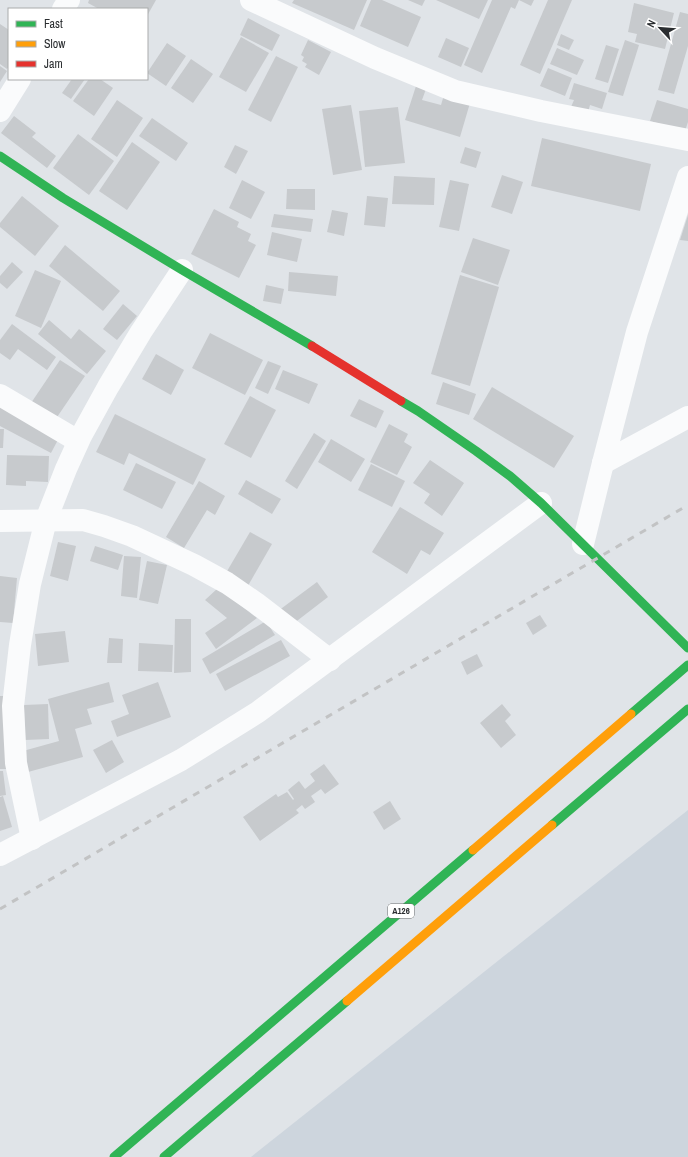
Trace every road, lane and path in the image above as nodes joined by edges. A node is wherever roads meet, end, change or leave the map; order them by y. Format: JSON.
{"nodes":[{"id":1,"x":251,"y":0,"type":"edge"},
{"id":2,"x":19,"y":80,"type":"edge"},
{"id":3,"x":0,"y":111,"type":"edge"},
{"id":4,"x":688,"y":140,"type":"edge"},
{"id":5,"x":0,"y":156,"type":"edge"},
{"id":6,"x":688,"y":177,"type":"edge"},
{"id":7,"x":182,"y":270,"type":"junction"},
{"id":8,"x":0,"y":395,"type":"edge"},
{"id":9,"x":688,"y":417,"type":"edge"},
{"id":10,"x":78,"y":441,"type":"junction"},
{"id":11,"x":603,"y":463,"type":"junction"},
{"id":12,"x":541,"y":504,"type":"junction"},
{"id":13,"x":46,"y":520,"type":"junction"},
{"id":14,"x":0,"y":521,"type":"edge"},
{"id":15,"x":583,"y":544,"type":"junction"},
{"id":16,"x":688,"y":648,"type":"edge"},
{"id":17,"x":330,"y":660,"type":"junction"},
{"id":18,"x":688,"y":665,"type":"edge"},
{"id":19,"x":688,"y":709,"type":"edge"},
{"id":20,"x":32,"y":839,"type":"junction"},
{"id":21,"x":0,"y":855,"type":"edge"},
{"id":22,"x":114,"y":1157,"type":"edge"},
{"id":23,"x":164,"y":1157,"type":"edge"}],
"edges":[{"from":1,"to":4,"type":"street"},
{"from":2,"to":3,"type":"street"},
{"from":5,"to":7,"type":"main road"},
{"from":6,"to":11,"type":"street"},
{"from":7,"to":10,"type":"street"},
{"from":7,"to":12,"type":"main road"},
{"from":8,"to":10,"type":"street"},
{"from":9,"to":11,"type":"street"},
{"from":10,"to":13,"type":"street"},
{"from":11,"to":15,"type":"street"},
{"from":12,"to":15,"type":"main road"},
{"from":12,"to":17,"type":"street"},
{"from":13,"to":14,"type":"street"},
{"from":13,"to":17,"type":"street"},
{"from":13,"to":20,"type":"street"},
{"from":15,"to":16,"type":"main road"},
{"from":17,"to":20,"type":"street"},
{"from":18,"to":22,"type":"main road","number":"A126"},
{"from":19,"to":23,"type":"main road"},
{"from":20,"to":21,"type":"street"}]}
